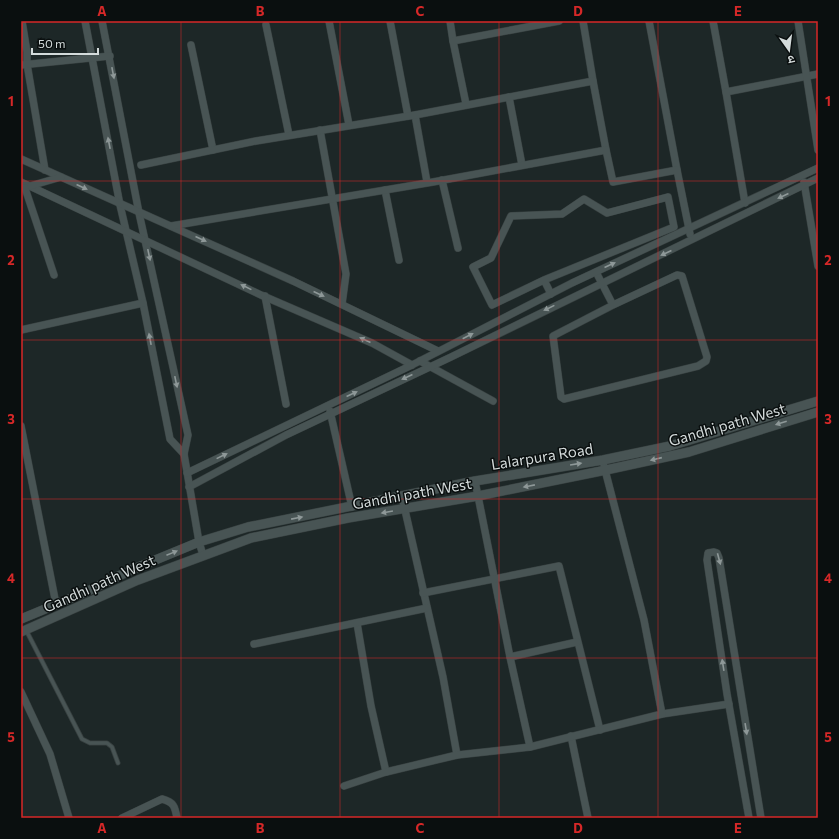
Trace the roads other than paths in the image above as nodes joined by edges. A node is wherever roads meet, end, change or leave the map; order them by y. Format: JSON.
{"nodes":[{"id":1,"x":22,"y":21,"type":"edge"},
{"id":2,"x":86,"y":21,"type":"edge"},
{"id":3,"x":102,"y":21,"type":"edge"},
{"id":4,"x":329,"y":21,"type":"edge"},
{"id":5,"x":390,"y":21,"type":"edge"},
{"id":6,"x":450,"y":21,"type":"edge"},
{"id":7,"x":559,"y":21,"type":"edge"},
{"id":8,"x":583,"y":21,"type":"edge"},
{"id":9,"x":649,"y":21,"type":"edge"},
{"id":10,"x":713,"y":21,"type":"edge"},
{"id":11,"x":798,"y":21,"type":"edge"},
{"id":12,"x":266,"y":25,"type":"dead end"},
{"id":13,"x":453,"y":41,"type":"junction"},
{"id":14,"x":191,"y":45,"type":"dead end"},
{"id":15,"x":110,"y":56,"type":"junction"},
{"id":16,"x":93,"y":59,"type":"junction"},
{"id":17,"x":24,"y":64,"type":"edge"},
{"id":18,"x":818,"y":74,"type":"edge"},
{"id":19,"x":808,"y":77,"type":"junction"},
{"id":20,"x":593,"y":81,"type":"junction"},
{"id":21,"x":726,"y":92,"type":"junction"},
{"id":22,"x":509,"y":97,"type":"junction"},
{"id":23,"x":466,"y":104,"type":"junction"},
{"id":24,"x":412,"y":115,"type":"junction"},
{"id":25,"x":349,"y":125,"type":"junction"},
{"id":26,"x":320,"y":130,"type":"junction"},
{"id":27,"x":288,"y":135,"type":"junction"},
{"id":28,"x":212,"y":150,"type":"junction"},
{"id":29,"x":606,"y":150,"type":"junction"},
{"id":30,"x":818,"y":150,"type":"edge"},
{"id":31,"x":21,"y":159,"type":"edge"},
{"id":32,"x":141,"y":165,"type":"dead end"},
{"id":33,"x":522,"y":165,"type":"junction"},
{"id":34,"x":818,"y":168,"type":"edge"},
{"id":35,"x":44,"y":170,"type":"junction"},
{"id":36,"x":677,"y":170,"type":"junction"},
{"id":37,"x":803,"y":175,"type":"junction"},
{"id":38,"x":61,"y":177,"type":"junction"},
{"id":39,"x":818,"y":178,"type":"edge"},
{"id":40,"x":442,"y":180,"type":"junction"},
{"id":41,"x":427,"y":182,"type":"junction"},
{"id":42,"x":25,"y":186,"type":"edge"},
{"id":43,"x":805,"y":186,"type":"junction"},
{"id":44,"x":385,"y":190,"type":"junction"},
{"id":45,"x":332,"y":198,"type":"junction"},
{"id":46,"x":745,"y":203,"type":"junction"},
{"id":47,"x":120,"y":205,"type":"junction"},
{"id":48,"x":139,"y":212,"type":"junction"},
{"id":49,"x":171,"y":226,"type":"junction"},
{"id":50,"x":126,"y":230,"type":"junction"},
{"id":51,"x":688,"y":230,"type":"junction"},
{"id":52,"x":145,"y":239,"type":"junction"},
{"id":53,"x":691,"y":240,"type":"junction"},
{"id":54,"x":458,"y":248,"type":"dead end"},
{"id":55,"x":398,"y":260,"type":"dead end"},
{"id":56,"x":818,"y":266,"type":"edge"},
{"id":57,"x":596,"y":272,"type":"junction"},
{"id":58,"x":54,"y":275,"type":"dead end"},
{"id":59,"x":544,"y":280,"type":"junction"},
{"id":60,"x":602,"y":283,"type":"junction"},
{"id":61,"x":558,"y":290,"type":"junction"},
{"id":62,"x":551,"y":294,"type":"junction"},
{"id":63,"x":265,"y":296,"type":"junction"},
{"id":64,"x":564,"y":301,"type":"junction"},
{"id":65,"x":143,"y":303,"type":"junction"},
{"id":66,"x":342,"y":304,"type":"junction"},
{"id":67,"x":613,"y":306,"type":"junction"},
{"id":68,"x":496,"y":322,"type":"junction"},
{"id":69,"x":21,"y":330,"type":"edge"},
{"id":70,"x":502,"y":332,"type":"junction"},
{"id":71,"x":438,"y":351,"type":"junction"},
{"id":72,"x":420,"y":360,"type":"junction"},
{"id":73,"x":412,"y":365,"type":"junction"},
{"id":74,"x":431,"y":366,"type":"junction"},
{"id":75,"x":818,"y":400,"type":"edge"},
{"id":76,"x":493,"y":401,"type":"dead end"},
{"id":77,"x":286,"y":404,"type":"dead end"},
{"id":78,"x":328,"y":405,"type":"junction"},
{"id":79,"x":818,"y":412,"type":"edge"},
{"id":80,"x":330,"y":415,"type":"junction"},
{"id":81,"x":21,"y":426,"type":"edge"},
{"id":82,"x":184,"y":454,"type":"junction"},
{"id":83,"x":603,"y":460,"type":"junction"},
{"id":84,"x":606,"y":470,"type":"junction"},
{"id":85,"x":187,"y":473,"type":"junction"},
{"id":86,"x":475,"y":481,"type":"junction"},
{"id":87,"x":189,"y":487,"type":"junction"},
{"id":88,"x":478,"y":496,"type":"junction"},
{"id":89,"x":402,"y":497,"type":"junction"},
{"id":90,"x":352,"y":507,"type":"junction"},
{"id":91,"x":404,"y":509,"type":"junction"},
{"id":92,"x":199,"y":542,"type":"junction"},
{"id":93,"x":203,"y":555,"type":"junction"},
{"id":94,"x":496,"y":580,"type":"junction"},
{"id":95,"x":423,"y":593,"type":"junction"},
{"id":96,"x":56,"y":604,"type":"junction"},
{"id":97,"x":427,"y":608,"type":"junction"},
{"id":98,"x":21,"y":619,"type":"edge"},
{"id":99,"x":357,"y":623,"type":"junction"},
{"id":100,"x":24,"y":631,"type":"edge"},
{"id":101,"x":577,"y":642,"type":"junction"},
{"id":102,"x":254,"y":644,"type":"dead end"},
{"id":103,"x":510,"y":657,"type":"junction"},
{"id":104,"x":21,"y":692,"type":"edge"},
{"id":105,"x":741,"y":692,"type":"junction"},
{"id":106,"x":727,"y":694,"type":"junction"},
{"id":107,"x":730,"y":708,"type":"junction"},
{"id":108,"x":744,"y":709,"type":"junction"},
{"id":109,"x":662,"y":714,"type":"junction"},
{"id":110,"x":600,"y":730,"type":"junction"},
{"id":111,"x":571,"y":736,"type":"junction"},
{"id":112,"x":530,"y":747,"type":"junction"},
{"id":113,"x":457,"y":755,"type":"junction"},
{"id":114,"x":118,"y":763,"type":"dead end"},
{"id":115,"x":386,"y":772,"type":"junction"},
{"id":116,"x":754,"y":776,"type":"junction"},
{"id":117,"x":742,"y":778,"type":"junction"},
{"id":118,"x":344,"y":786,"type":"dead end"},
{"id":119,"x":760,"y":814,"type":"edge"},
{"id":120,"x":749,"y":815,"type":"edge"},
{"id":121,"x":69,"y":818,"type":"edge"},
{"id":122,"x":122,"y":818,"type":"edge"},
{"id":123,"x":177,"y":818,"type":"edge"},
{"id":124,"x":588,"y":818,"type":"edge"}],
"edges":[{"from":1,"to":17,"type":"street"},
{"from":2,"to":16,"type":"street"},
{"from":3,"to":15,"type":"street"},
{"from":4,"to":25,"type":"street"},
{"from":5,"to":24,"type":"street"},
{"from":6,"to":13,"type":"street"},
{"from":7,"to":13,"type":"street"},
{"from":8,"to":20,"type":"street"},
{"from":9,"to":36,"type":"street"},
{"from":10,"to":21,"type":"street"},
{"from":11,"to":19,"type":"street"},
{"from":12,"to":27,"type":"street"},
{"from":13,"to":23,"type":"street"},
{"from":14,"to":28,"type":"street"},
{"from":15,"to":16,"type":"street"},
{"from":15,"to":48,"type":"street","one_way":true},
{"from":16,"to":17,"type":"street"},
{"from":47,"to":16,"type":"street","one_way":true},
{"from":17,"to":35,"type":"street"},
{"from":18,"to":19,"type":"street"},
{"from":19,"to":21,"type":"street"},
{"from":19,"to":30,"type":"street"},
{"from":20,"to":22,"type":"street"},
{"from":20,"to":29,"type":"street"},
{"from":21,"to":46,"type":"street"},
{"from":22,"to":23,"type":"street"},
{"from":22,"to":33,"type":"street"},
{"from":23,"to":24,"type":"street"},
{"from":24,"to":25,"type":"street"},
{"from":24,"to":41,"type":"street"},
{"from":25,"to":26,"type":"street"},
{"from":26,"to":27,"type":"street"},
{"from":26,"to":45,"type":"street"},
{"from":27,"to":28,"type":"street"},
{"from":28,"to":32,"type":"street"},
{"from":29,"to":33,"type":"street"},
{"from":29,"to":36,"type":"street"},
{"from":31,"to":35,"type":"street"},
{"from":33,"to":40,"type":"street"},
{"from":34,"to":37,"type":"street"},
{"from":35,"to":38,"type":"street"},
{"from":36,"to":51,"type":"street"},
{"from":37,"to":43,"type":"street"},
{"from":37,"to":46,"type":"street"},
{"from":38,"to":42,"type":"street"},
{"from":38,"to":47,"type":"street","one_way":true},
{"from":39,"to":43,"type":"street"},
{"from":40,"to":41,"type":"street"},
{"from":40,"to":54,"type":"street"},
{"from":41,"to":44,"type":"street"},
{"from":42,"to":50,"type":"street"},
{"from":42,"to":58,"type":"street"},
{"from":43,"to":53,"type":"street","one_way":true},
{"from":43,"to":56,"type":"street"},
{"from":44,"to":45,"type":"street"},
{"from":44,"to":55,"type":"street"},
{"from":45,"to":49,"type":"street"},
{"from":45,"to":66,"type":"street"},
{"from":46,"to":51,"type":"street"},
{"from":47,"to":48,"type":"street"},
{"from":47,"to":50,"type":"street"},
{"from":48,"to":49,"type":"street"},
{"from":48,"to":52,"type":"street"},
{"from":49,"to":66,"type":"street","one_way":true},
{"from":50,"to":52,"type":"street"},
{"from":50,"to":65,"type":"street"},
{"from":51,"to":53,"type":"street"},
{"from":57,"to":51,"type":"street","one_way":true},
{"from":63,"to":52,"type":"street","one_way":true},
{"from":52,"to":82,"type":"street","one_way":true},
{"from":53,"to":60,"type":"street","one_way":true},
{"from":57,"to":60,"type":"street"},
{"from":57,"to":61,"type":"street"},
{"from":59,"to":59,"type":"street"},
{"from":59,"to":62,"type":"street"},
{"from":60,"to":64,"type":"street"},
{"from":60,"to":67,"type":"street"},
{"from":61,"to":62,"type":"street"},
{"from":61,"to":64,"type":"street"},
{"from":62,"to":68,"type":"street"},
{"from":73,"to":63,"type":"street","one_way":true},
{"from":63,"to":77,"type":"street"},
{"from":64,"to":70,"type":"street","one_way":true},
{"from":65,"to":69,"type":"street"},
{"from":82,"to":65,"type":"street","one_way":true},
{"from":66,"to":71,"type":"street"},
{"from":67,"to":67,"type":"street"},
{"from":68,"to":70,"type":"street"},
{"from":71,"to":68,"type":"street","one_way":true},
{"from":70,"to":74,"type":"street"},
{"from":71,"to":72,"type":"street"},
{"from":72,"to":73,"type":"street"},
{"from":72,"to":74,"type":"street"},
{"from":78,"to":73,"type":"street","one_way":true},
{"from":74,"to":76,"type":"street"},
{"from":74,"to":80,"type":"street","one_way":true},
{"from":75,"to":83,"type":"street","name":"Lalarpura Road"},
{"from":78,"to":80,"type":"street"},
{"from":85,"to":78,"type":"street","one_way":true},
{"from":79,"to":84,"type":"street","name":"Gandhi path West","one_way":true},
{"from":80,"to":87,"type":"street"},
{"from":80,"to":90,"type":"street"},
{"from":81,"to":96,"type":"street"},
{"from":82,"to":85,"type":"street"},
{"from":83,"to":84,"type":"street"},
{"from":86,"to":83,"type":"street","name":"Lalarpura Road","one_way":true},
{"from":84,"to":88,"type":"street","name":"Gandhi path West","one_way":true},
{"from":84,"to":109,"type":"street"},
{"from":85,"to":87,"type":"street"},
{"from":86,"to":88,"type":"street"},
{"from":86,"to":89,"type":"street","name":"Lalarpura Road"},
{"from":87,"to":92,"type":"street"},
{"from":88,"to":91,"type":"street","name":"Gandhi path West"},
{"from":88,"to":94,"type":"street"},
{"from":89,"to":90,"type":"street","name":"Lalarpura Road"},
{"from":89,"to":91,"type":"street"},
{"from":92,"to":90,"type":"street","name":"Lalarpura Road","one_way":true},
{"from":91,"to":93,"type":"street","name":"Gandhi path West","one_way":true},
{"from":91,"to":95,"type":"street"},
{"from":92,"to":93,"type":"street"},
{"from":96,"to":92,"type":"street","name":"Lalarpura Road","one_way":true},
{"from":93,"to":100,"type":"street","name":"Gandhi path West"},
{"from":94,"to":95,"type":"street"},
{"from":94,"to":101,"type":"street"},
{"from":94,"to":103,"type":"street"},
{"from":95,"to":97,"type":"street"},
{"from":96,"to":98,"type":"street","name":"Lalarpura Road"},
{"from":97,"to":99,"type":"street"},
{"from":97,"to":113,"type":"street"},
{"from":99,"to":102,"type":"street"},
{"from":99,"to":115,"type":"street"},
{"from":100,"to":114,"type":"lane"},
{"from":101,"to":103,"type":"street"},
{"from":101,"to":110,"type":"street"},
{"from":103,"to":112,"type":"street"},
{"from":104,"to":121,"type":"street"},
{"from":105,"to":106,"type":"street"},
{"from":106,"to":105,"type":"street","one_way":true},
{"from":105,"to":108,"type":"street"},
{"from":106,"to":107,"type":"street"},
{"from":107,"to":108,"type":"street"},
{"from":107,"to":109,"type":"street"},
{"from":107,"to":117,"type":"street"},
{"from":108,"to":116,"type":"street","one_way":true},
{"from":109,"to":110,"type":"street"},
{"from":110,"to":111,"type":"street"},
{"from":111,"to":112,"type":"street"},
{"from":111,"to":124,"type":"street"},
{"from":112,"to":113,"type":"street"},
{"from":113,"to":115,"type":"street"},
{"from":115,"to":118,"type":"street"},
{"from":116,"to":117,"type":"street"},
{"from":116,"to":119,"type":"street"},
{"from":117,"to":120,"type":"street"},
{"from":119,"to":120,"type":"street"},
{"from":122,"to":123,"type":"street"}]}
